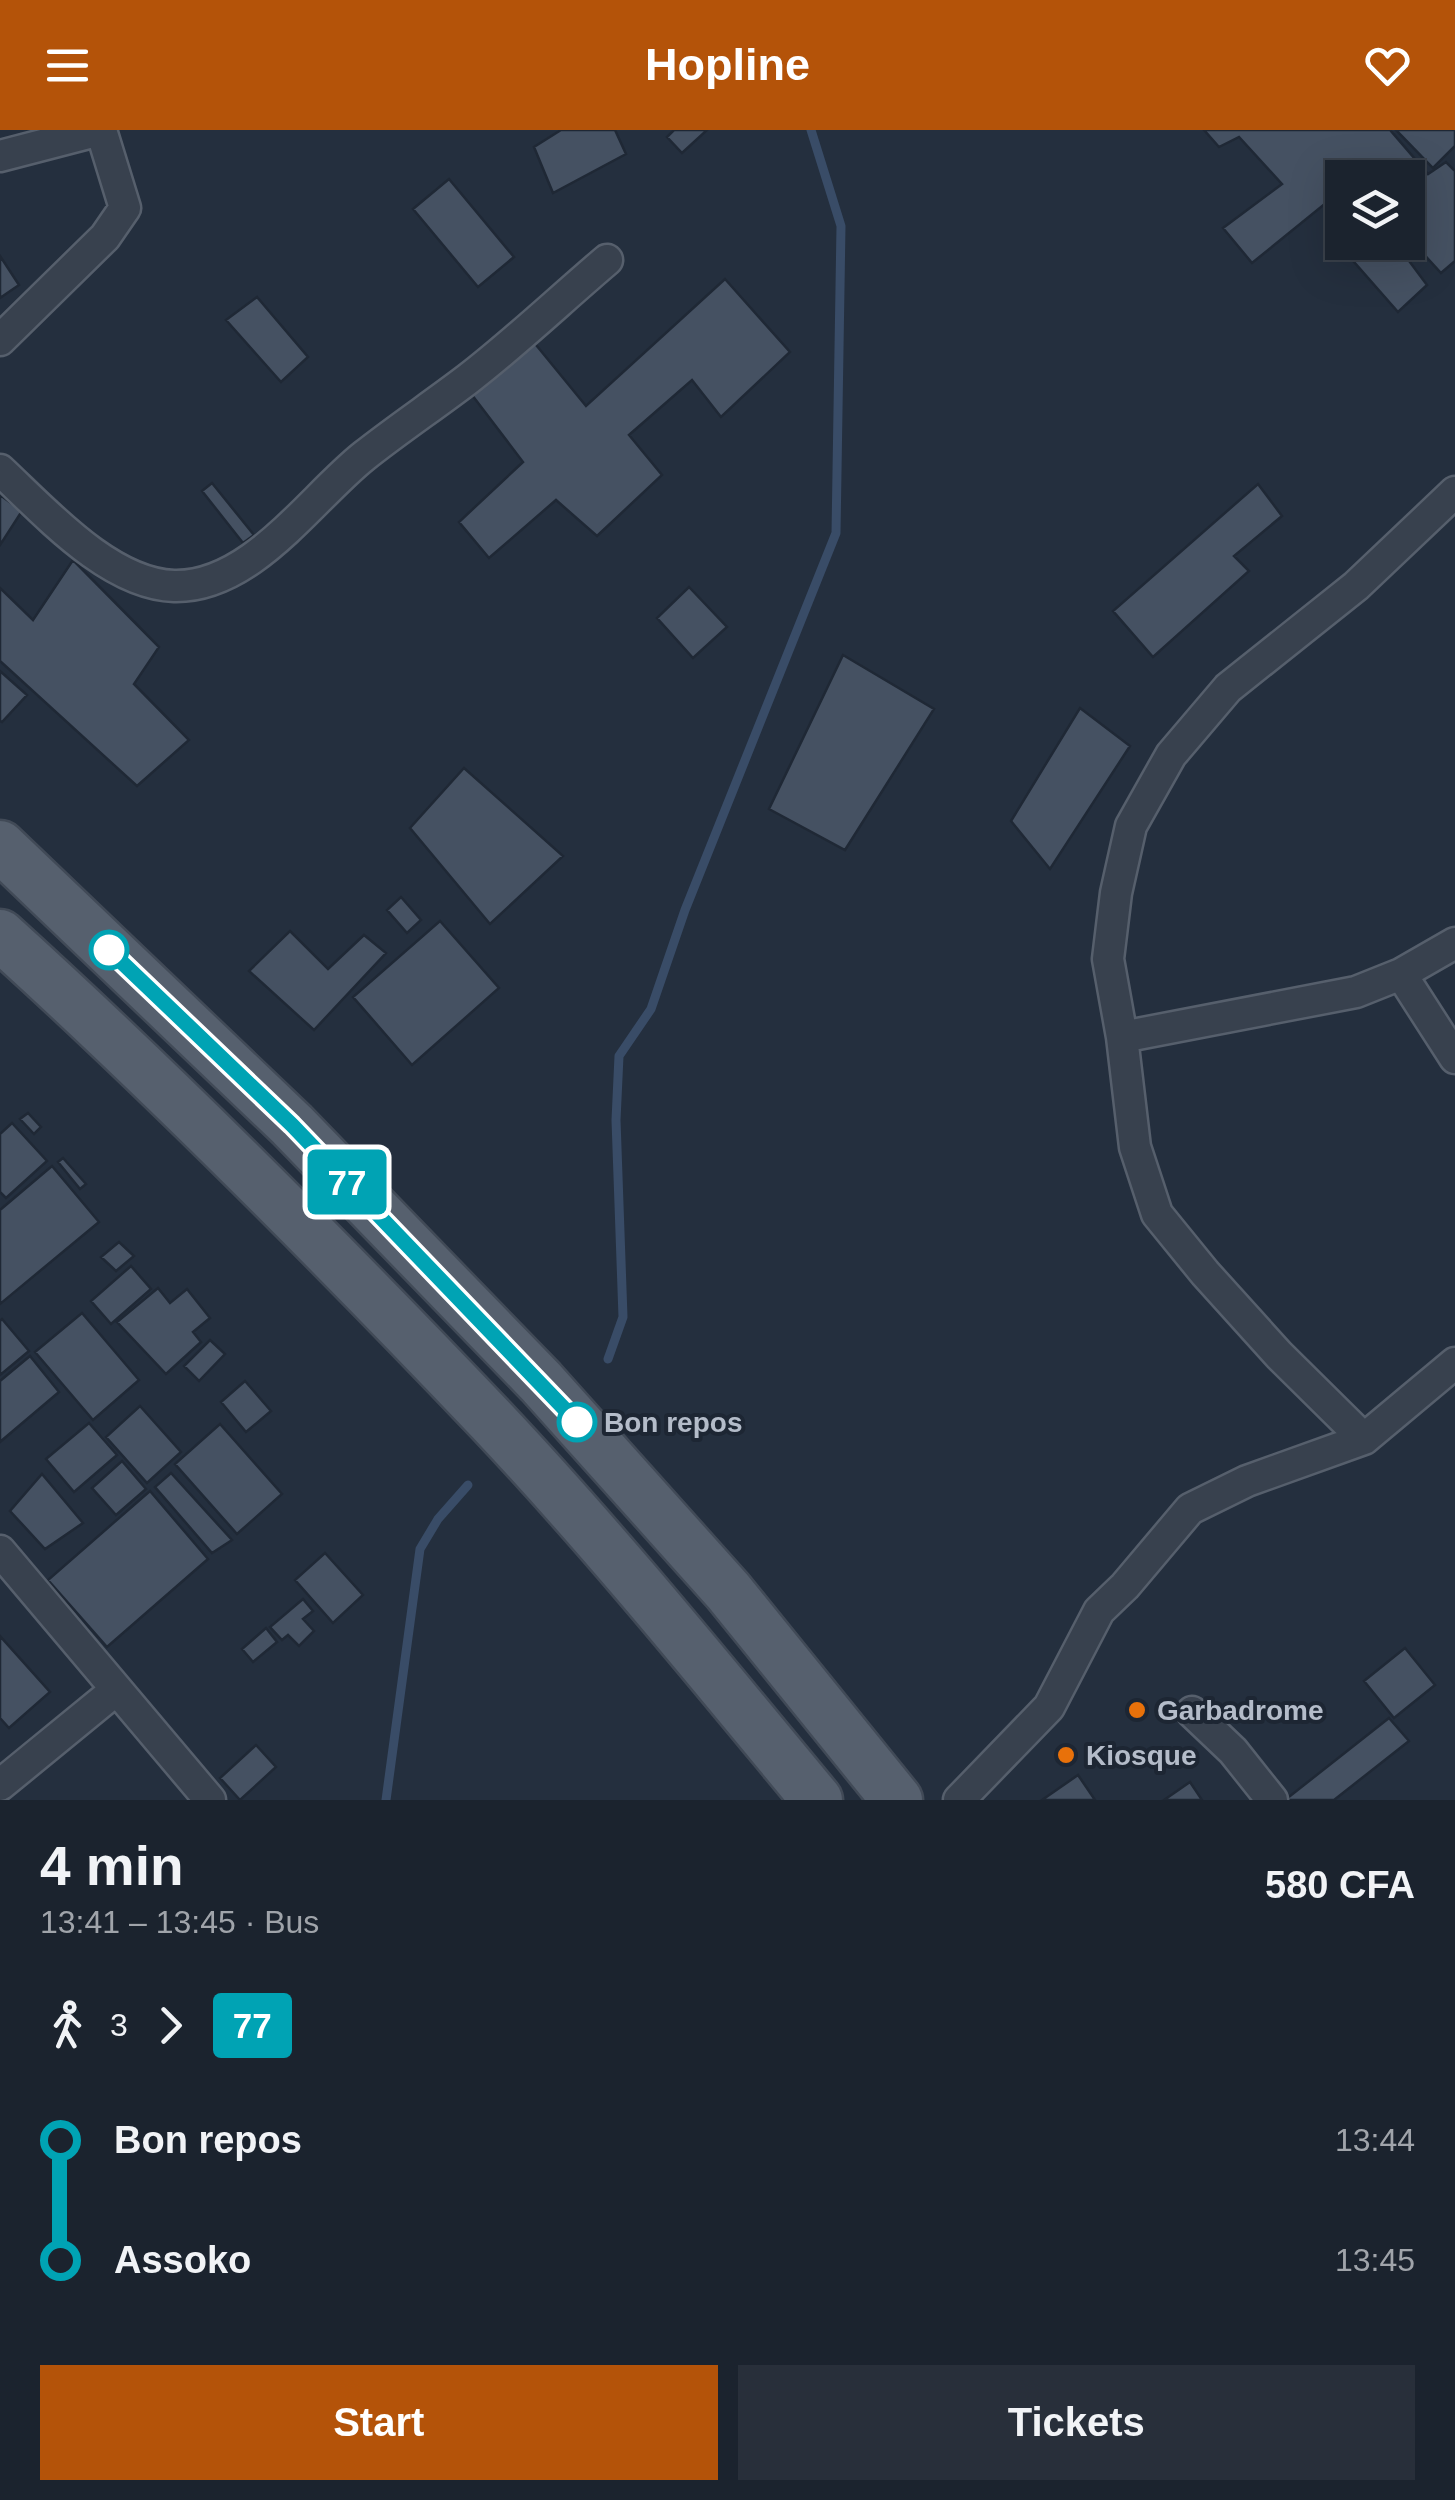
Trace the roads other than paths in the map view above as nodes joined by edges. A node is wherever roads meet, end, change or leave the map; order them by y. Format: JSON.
{"nodes":[{"id":1,"x":101,"y":130,"type":"edge"},
{"id":2,"x":0,"y":156,"type":"edge"},
{"id":3,"x":607,"y":260,"type":"dead end"},
{"id":4,"x":0,"y":340,"type":"edge"},
{"id":5,"x":0,"y":470,"type":"edge"},
{"id":6,"x":1455,"y":492,"type":"edge"},
{"id":7,"x":0,"y":846,"type":"edge"},
{"id":8,"x":0,"y":935,"type":"edge"},
{"id":9,"x":1455,"y":943,"type":"edge"},
{"id":10,"x":1401,"y":974,"type":"junction"},
{"id":11,"x":1122,"y":1038,"type":"junction"},
{"id":12,"x":1455,"y":1058,"type":"edge"},
{"id":13,"x":1455,"y":1363,"type":"edge"},
{"id":14,"x":1364,"y":1439,"type":"junction"},
{"id":15,"x":0,"y":1551,"type":"edge"},
{"id":16,"x":116,"y":1690,"type":"junction"},
{"id":17,"x":1192,"y":1712,"type":"dead end"},
{"id":18,"x":0,"y":1785,"type":"edge"},
{"id":19,"x":210,"y":1800,"type":"edge"},
{"id":20,"x":817,"y":1800,"type":"edge"},
{"id":21,"x":897,"y":1800,"type":"edge"},
{"id":22,"x":959,"y":1800,"type":"edge"},
{"id":23,"x":1272,"y":1800,"type":"edge"}],
"edges":[{"from":1,"to":2,"type":"street"},
{"from":1,"to":4,"type":"street"},
{"from":3,"to":5,"type":"street"},
{"from":6,"to":11,"type":"street"},
{"from":7,"to":21,"type":"main road"},
{"from":8,"to":20,"type":"main road"},
{"from":9,"to":10,"type":"street"},
{"from":10,"to":11,"type":"street"},
{"from":10,"to":12,"type":"street"},
{"from":11,"to":14,"type":"street"},
{"from":13,"to":14,"type":"street"},
{"from":14,"to":22,"type":"street"},
{"from":15,"to":16,"type":"street"},
{"from":16,"to":18,"type":"street"},
{"from":16,"to":19,"type":"street"},
{"from":17,"to":23,"type":"street"}]}
